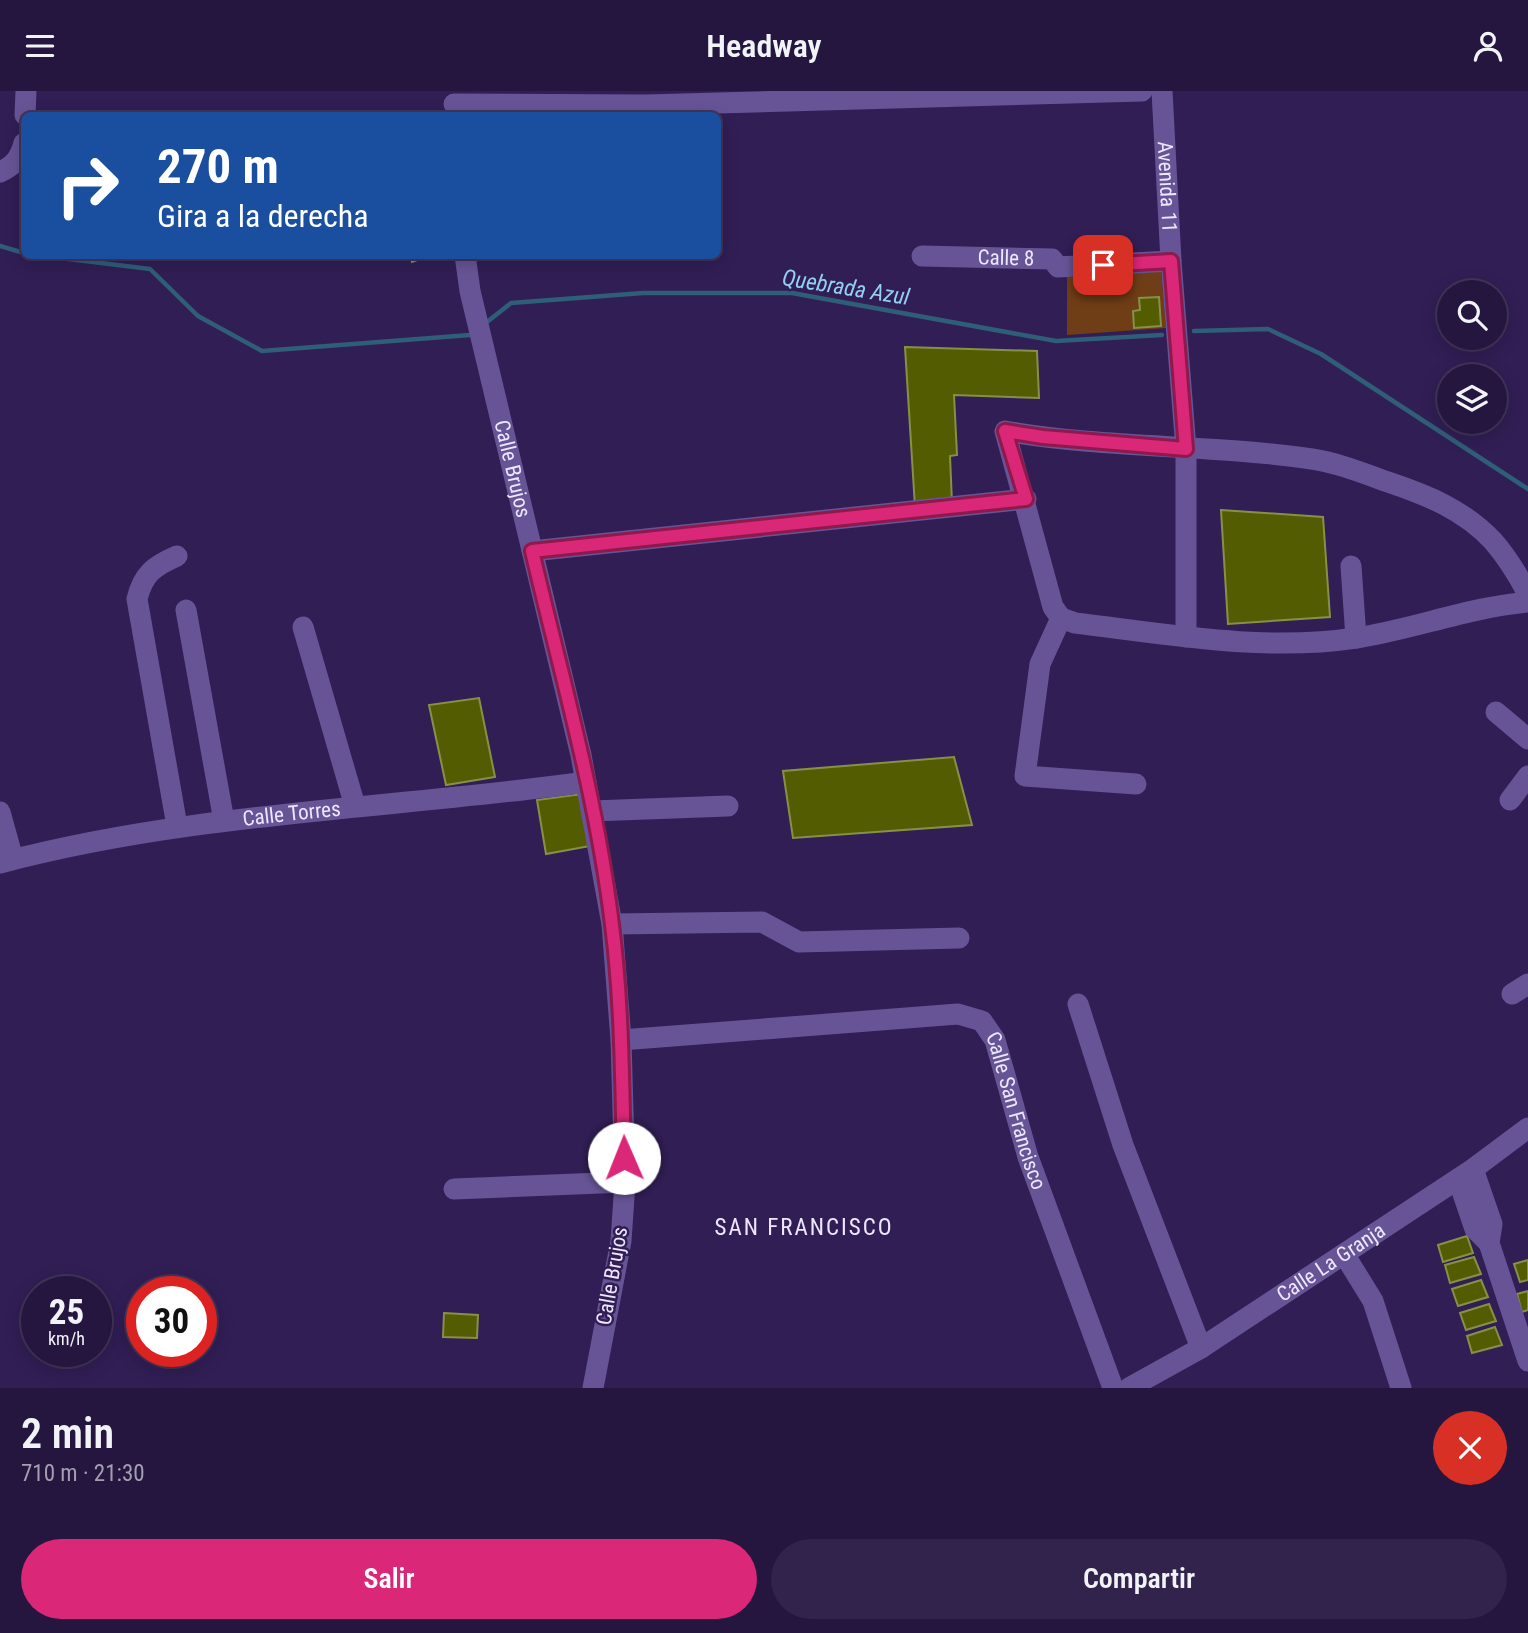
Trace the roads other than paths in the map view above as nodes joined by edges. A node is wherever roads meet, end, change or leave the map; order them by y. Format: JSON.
{"nodes":[{"id":1,"x":26,"y":91,"type":"edge"},
{"id":2,"x":1142,"y":91,"type":"edge"},
{"id":3,"x":1162,"y":91,"type":"edge"},
{"id":4,"x":822,"y":95,"type":"edge"},
{"id":5,"x":697,"y":97,"type":"edge"},
{"id":6,"x":454,"y":104,"type":"edge"},
{"id":7,"x":25,"y":112,"type":"edge"},
{"id":8,"x":21,"y":155,"type":"edge"},
{"id":9,"x":0,"y":172,"type":"edge"},
{"id":10,"x":922,"y":256,"type":"dead end"},
{"id":11,"x":466,"y":259,"type":"edge"},
{"id":12,"x":1171,"y":261,"type":"junction"},
{"id":13,"x":1186,"y":449,"type":"junction"},
{"id":14,"x":1026,"y":499,"type":"junction"},
{"id":15,"x":532,"y":551,"type":"junction"},
{"id":16,"x":177,"y":556,"type":"dead end"},
{"id":17,"x":1352,"y":566,"type":"dead end"},
{"id":18,"x":1528,"y":594,"type":"edge"},
{"id":19,"x":1528,"y":602,"type":"edge"},
{"id":20,"x":186,"y":610,"type":"dead end"},
{"id":21,"x":1061,"y":618,"type":"junction"},
{"id":22,"x":303,"y":627,"type":"dead end"},
{"id":23,"x":1186,"y":636,"type":"junction"},
{"id":24,"x":1356,"y":638,"type":"junction"},
{"id":25,"x":1496,"y":712,"type":"dead end"},
{"id":26,"x":1528,"y":739,"type":"edge"},
{"id":27,"x":1528,"y":776,"type":"edge"},
{"id":28,"x":586,"y":782,"type":"junction"},
{"id":29,"x":1136,"y":784,"type":"dead end"},
{"id":30,"x":1510,"y":800,"type":"dead end"},
{"id":31,"x":355,"y":806,"type":"junction"},
{"id":32,"x":728,"y":806,"type":"dead end"},
{"id":33,"x":592,"y":811,"type":"junction"},
{"id":34,"x":0,"y":812,"type":"edge"},
{"id":35,"x":224,"y":821,"type":"junction"},
{"id":36,"x":177,"y":826,"type":"junction"},
{"id":37,"x":6,"y":861,"type":"edge"},
{"id":38,"x":612,"y":924,"type":"junction"},
{"id":39,"x":959,"y":937,"type":"dead end"},
{"id":40,"x":1078,"y":1005,"type":"dead end"},
{"id":41,"x":621,"y":1040,"type":"junction"},
{"id":42,"x":1528,"y":1128,"type":"edge"},
{"id":43,"x":1465,"y":1174,"type":"junction"},
{"id":44,"x":625,"y":1182,"type":"junction"},
{"id":45,"x":454,"y":1189,"type":"dead end"},
{"id":46,"x":1344,"y":1254,"type":"junction"},
{"id":47,"x":1200,"y":1348,"type":"junction"},
{"id":48,"x":1526,"y":1351,"type":"edge"},
{"id":49,"x":593,"y":1388,"type":"edge"},
{"id":50,"x":1113,"y":1388,"type":"edge"},
{"id":51,"x":1129,"y":1388,"type":"edge"},
{"id":52,"x":1401,"y":1388,"type":"edge"}],
"edges":[{"from":1,"to":7,"type":"street"},
{"from":2,"to":4,"type":"street"},
{"from":3,"to":12,"type":"street","name":"Avenida 11"},
{"from":4,"to":5,"type":"street"},
{"from":5,"to":6,"type":"street"},
{"from":8,"to":9,"type":"street"},
{"from":10,"to":12,"type":"street","name":"Calle 8"},
{"from":11,"to":15,"type":"street","name":"Calle Brujos"},
{"from":12,"to":13,"type":"street","name":"Avenida 11"},
{"from":13,"to":14,"type":"street"},
{"from":13,"to":18,"type":"street"},
{"from":13,"to":23,"type":"street","name":"Avenida 11"},
{"from":14,"to":15,"type":"street"},
{"from":14,"to":21,"type":"street"},
{"from":15,"to":28,"type":"street","name":"Calle Brujos"},
{"from":16,"to":36,"type":"street"},
{"from":17,"to":24,"type":"street"},
{"from":19,"to":24,"type":"street"},
{"from":20,"to":35,"type":"street"},
{"from":21,"to":23,"type":"street"},
{"from":21,"to":29,"type":"street"},
{"from":22,"to":31,"type":"street"},
{"from":23,"to":24,"type":"street"},
{"from":25,"to":26,"type":"street"},
{"from":27,"to":30,"type":"street"},
{"from":28,"to":31,"type":"street","name":"Calle Torres"},
{"from":28,"to":33,"type":"street","name":"Calle Brujos"},
{"from":31,"to":35,"type":"street","name":"Calle Torres"},
{"from":32,"to":33,"type":"street"},
{"from":33,"to":38,"type":"street","name":"Calle Brujos"},
{"from":34,"to":37,"type":"street"},
{"from":35,"to":36,"type":"street","name":"Calle Torres"},
{"from":36,"to":37,"type":"street","name":"Calle Torres"},
{"from":38,"to":39,"type":"street"},
{"from":38,"to":41,"type":"street","name":"Calle Brujos"},
{"from":40,"to":47,"type":"street"},
{"from":41,"to":44,"type":"street","name":"Calle Brujos"},
{"from":41,"to":50,"type":"street","name":"Calle San Francisco"},
{"from":42,"to":43,"type":"street","name":"Calle La Granja"},
{"from":43,"to":46,"type":"street","name":"Calle La Granja"},
{"from":43,"to":48,"type":"street"},
{"from":44,"to":45,"type":"street"},
{"from":44,"to":49,"type":"street","name":"Calle Brujos"},
{"from":46,"to":47,"type":"street","name":"Calle La Granja"},
{"from":46,"to":52,"type":"street"},
{"from":47,"to":51,"type":"street","name":"Calle La Granja"}]}
